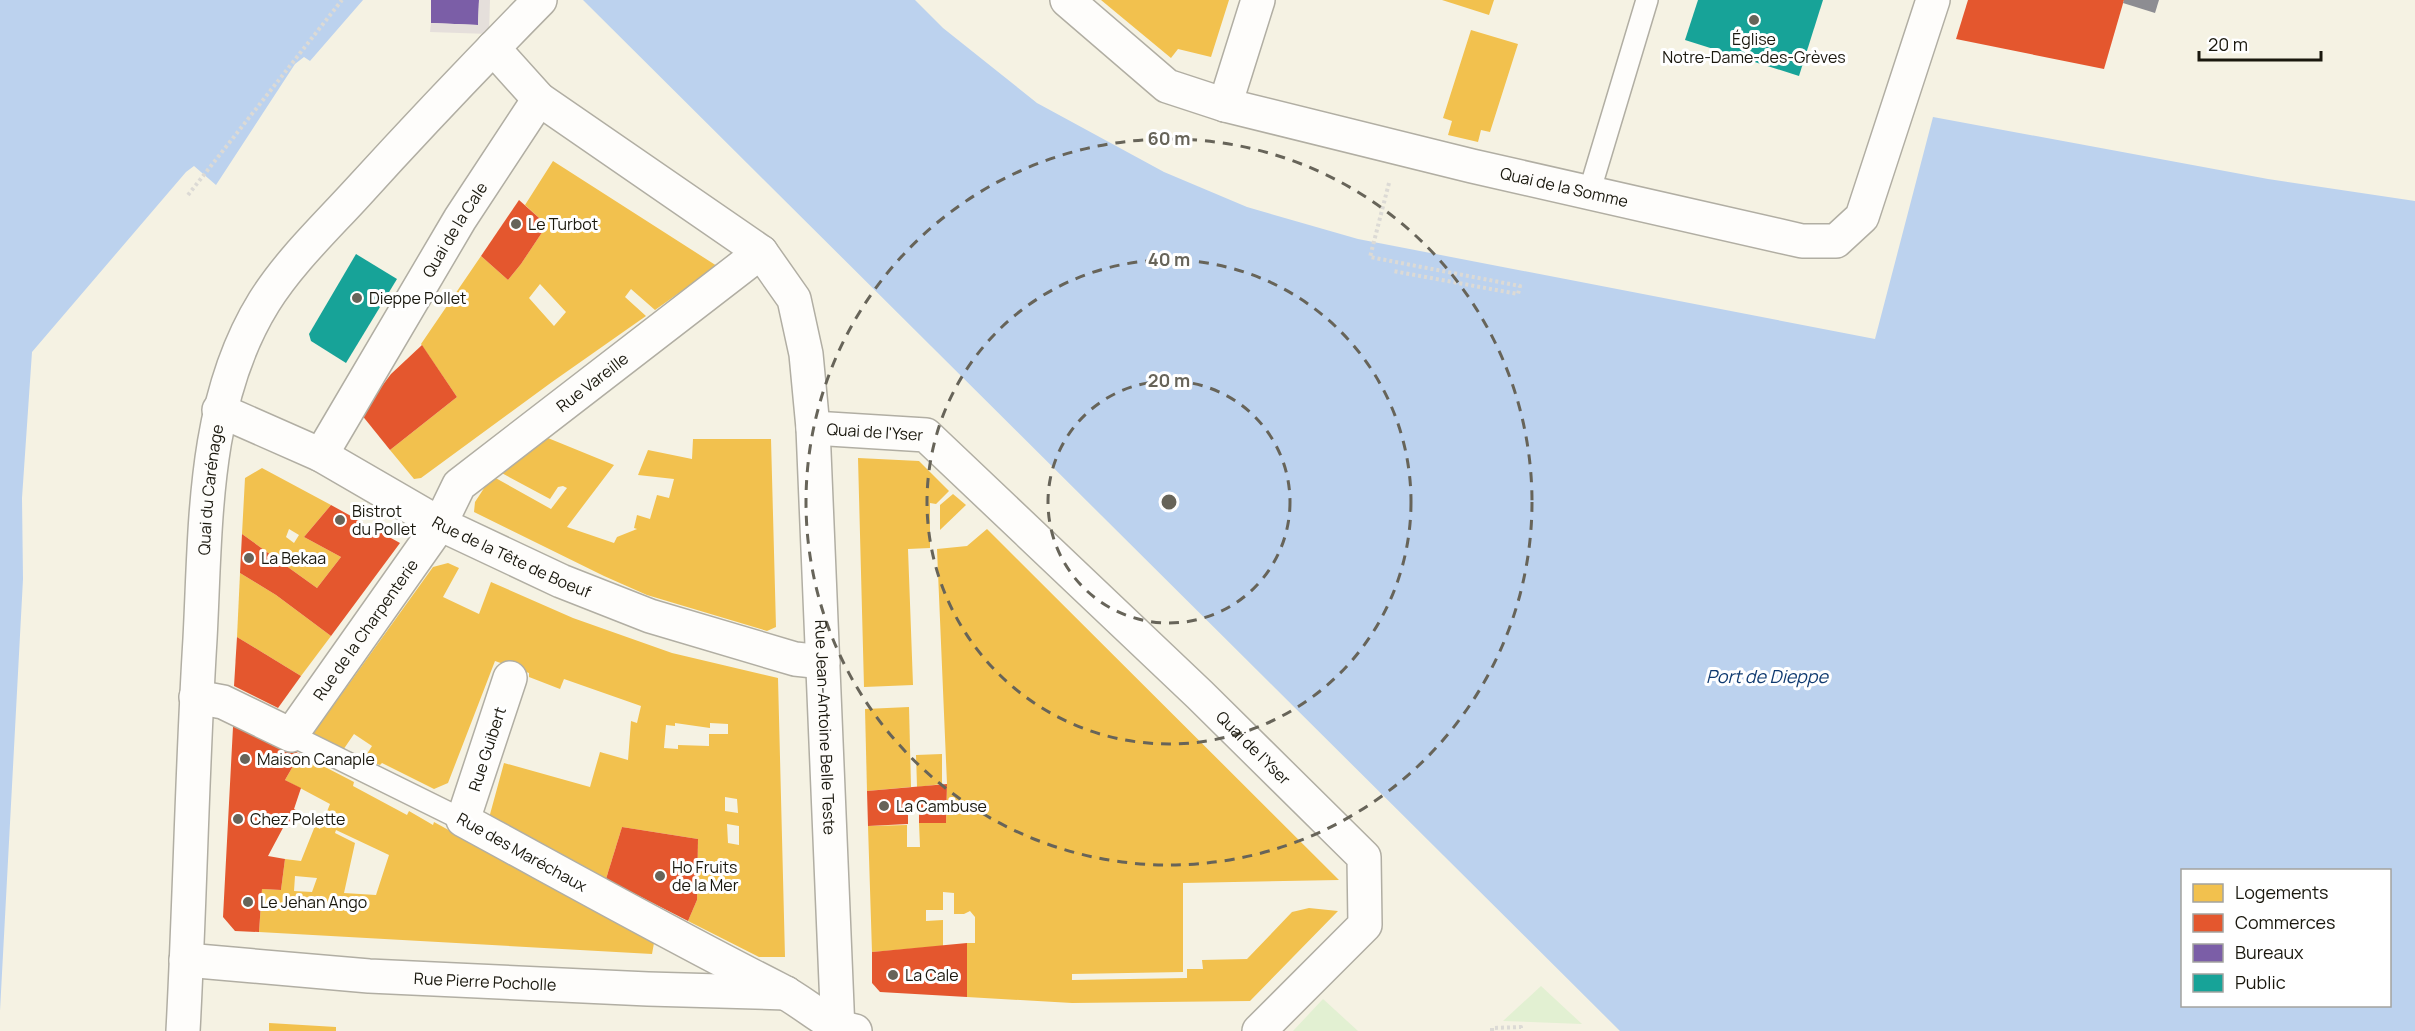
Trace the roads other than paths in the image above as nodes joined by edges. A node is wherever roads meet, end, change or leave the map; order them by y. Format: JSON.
{"nodes":[{"id":1,"x":540,"y":0,"type":"edge"},
{"id":2,"x":1067,"y":0,"type":"edge"},
{"id":3,"x":1258,"y":0,"type":"edge"},
{"id":4,"x":1647,"y":0,"type":"edge"},
{"id":5,"x":1933,"y":0,"type":"edge"},
{"id":6,"x":493,"y":48,"type":"junction"},
{"id":7,"x":539,"y":99,"type":"junction"},
{"id":8,"x":1225,"y":105,"type":"junction"},
{"id":9,"x":1590,"y":193,"type":"junction"},
{"id":10,"x":761,"y":252,"type":"junction"},
{"id":11,"x":219,"y":410,"type":"junction"},
{"id":12,"x":813,"y":428,"type":"junction"},
{"id":13,"x":321,"y":455,"type":"junction"},
{"id":14,"x":440,"y":524,"type":"junction"},
{"id":15,"x":823,"y":663,"type":"junction"},
{"id":16,"x":510,"y":678,"type":"dead end"},
{"id":17,"x":196,"y":698,"type":"junction"},
{"id":18,"x":291,"y":735,"type":"junction"},
{"id":19,"x":463,"y":820,"type":"junction"},
{"id":20,"x":186,"y":960,"type":"junction"},
{"id":21,"x":786,"y":993,"type":"junction"},
{"id":22,"x":844,"y":1030,"type":"edge"},
{"id":23,"x":183,"y":1031,"type":"edge"},
{"id":24,"x":1259,"y":1031,"type":"edge"}],
"edges":[{"from":1,"to":6,"type":"street","name":"Quai du Carénage"},
{"from":2,"to":8,"type":"street","name":"Quai de la Somme"},
{"from":3,"to":8,"type":"street"},
{"from":4,"to":9,"type":"lane"},
{"from":5,"to":9,"type":"street","name":"Quai de la Somme"},
{"from":6,"to":7,"type":"street","name":"Quai de l'Yser"},
{"from":6,"to":11,"type":"street","name":"Quai du Carénage"},
{"from":7,"to":10,"type":"street","name":"Quai de l'Yser"},
{"from":7,"to":13,"type":"street","name":"Quai de la Cale"},
{"from":8,"to":9,"type":"street","name":"Quai de la Somme"},
{"from":10,"to":12,"type":"street","name":"Quai de l'Yser"},
{"from":10,"to":14,"type":"street","name":"Rue Vareille"},
{"from":11,"to":13,"type":"street","name":"Rue de la Tête de Boeuf"},
{"from":11,"to":17,"type":"street","name":"Quai du Carénage"},
{"from":12,"to":15,"type":"street","name":"Rue Jean-Antoine Belle Teste"},
{"from":12,"to":24,"type":"street","name":"Quai de l'Yser"},
{"from":13,"to":14,"type":"street","name":"Rue de la Tête de Boeuf"},
{"from":14,"to":15,"type":"street","name":"Rue de la Tête de Boeuf"},
{"from":14,"to":18,"type":"street","name":"Rue de la Charpenterie"},
{"from":15,"to":22,"type":"street","name":"Rue Jean-Antoine Belle Teste"},
{"from":16,"to":19,"type":"street","name":"Rue Guibert"},
{"from":17,"to":18,"type":"street","name":"Rue des Maréchaux"},
{"from":17,"to":20,"type":"street","name":"Quai du Carénage"},
{"from":18,"to":19,"type":"lane","name":"Rue des Maréchaux"},
{"from":19,"to":21,"type":"street","name":"Rue des Maréchaux"},
{"from":20,"to":21,"type":"street","name":"Rue Pierre Pocholle"},
{"from":20,"to":23,"type":"street","name":"Quai du Carénage"},
{"from":21,"to":22,"type":"street","name":"Rue des Maréchaux"}]}
